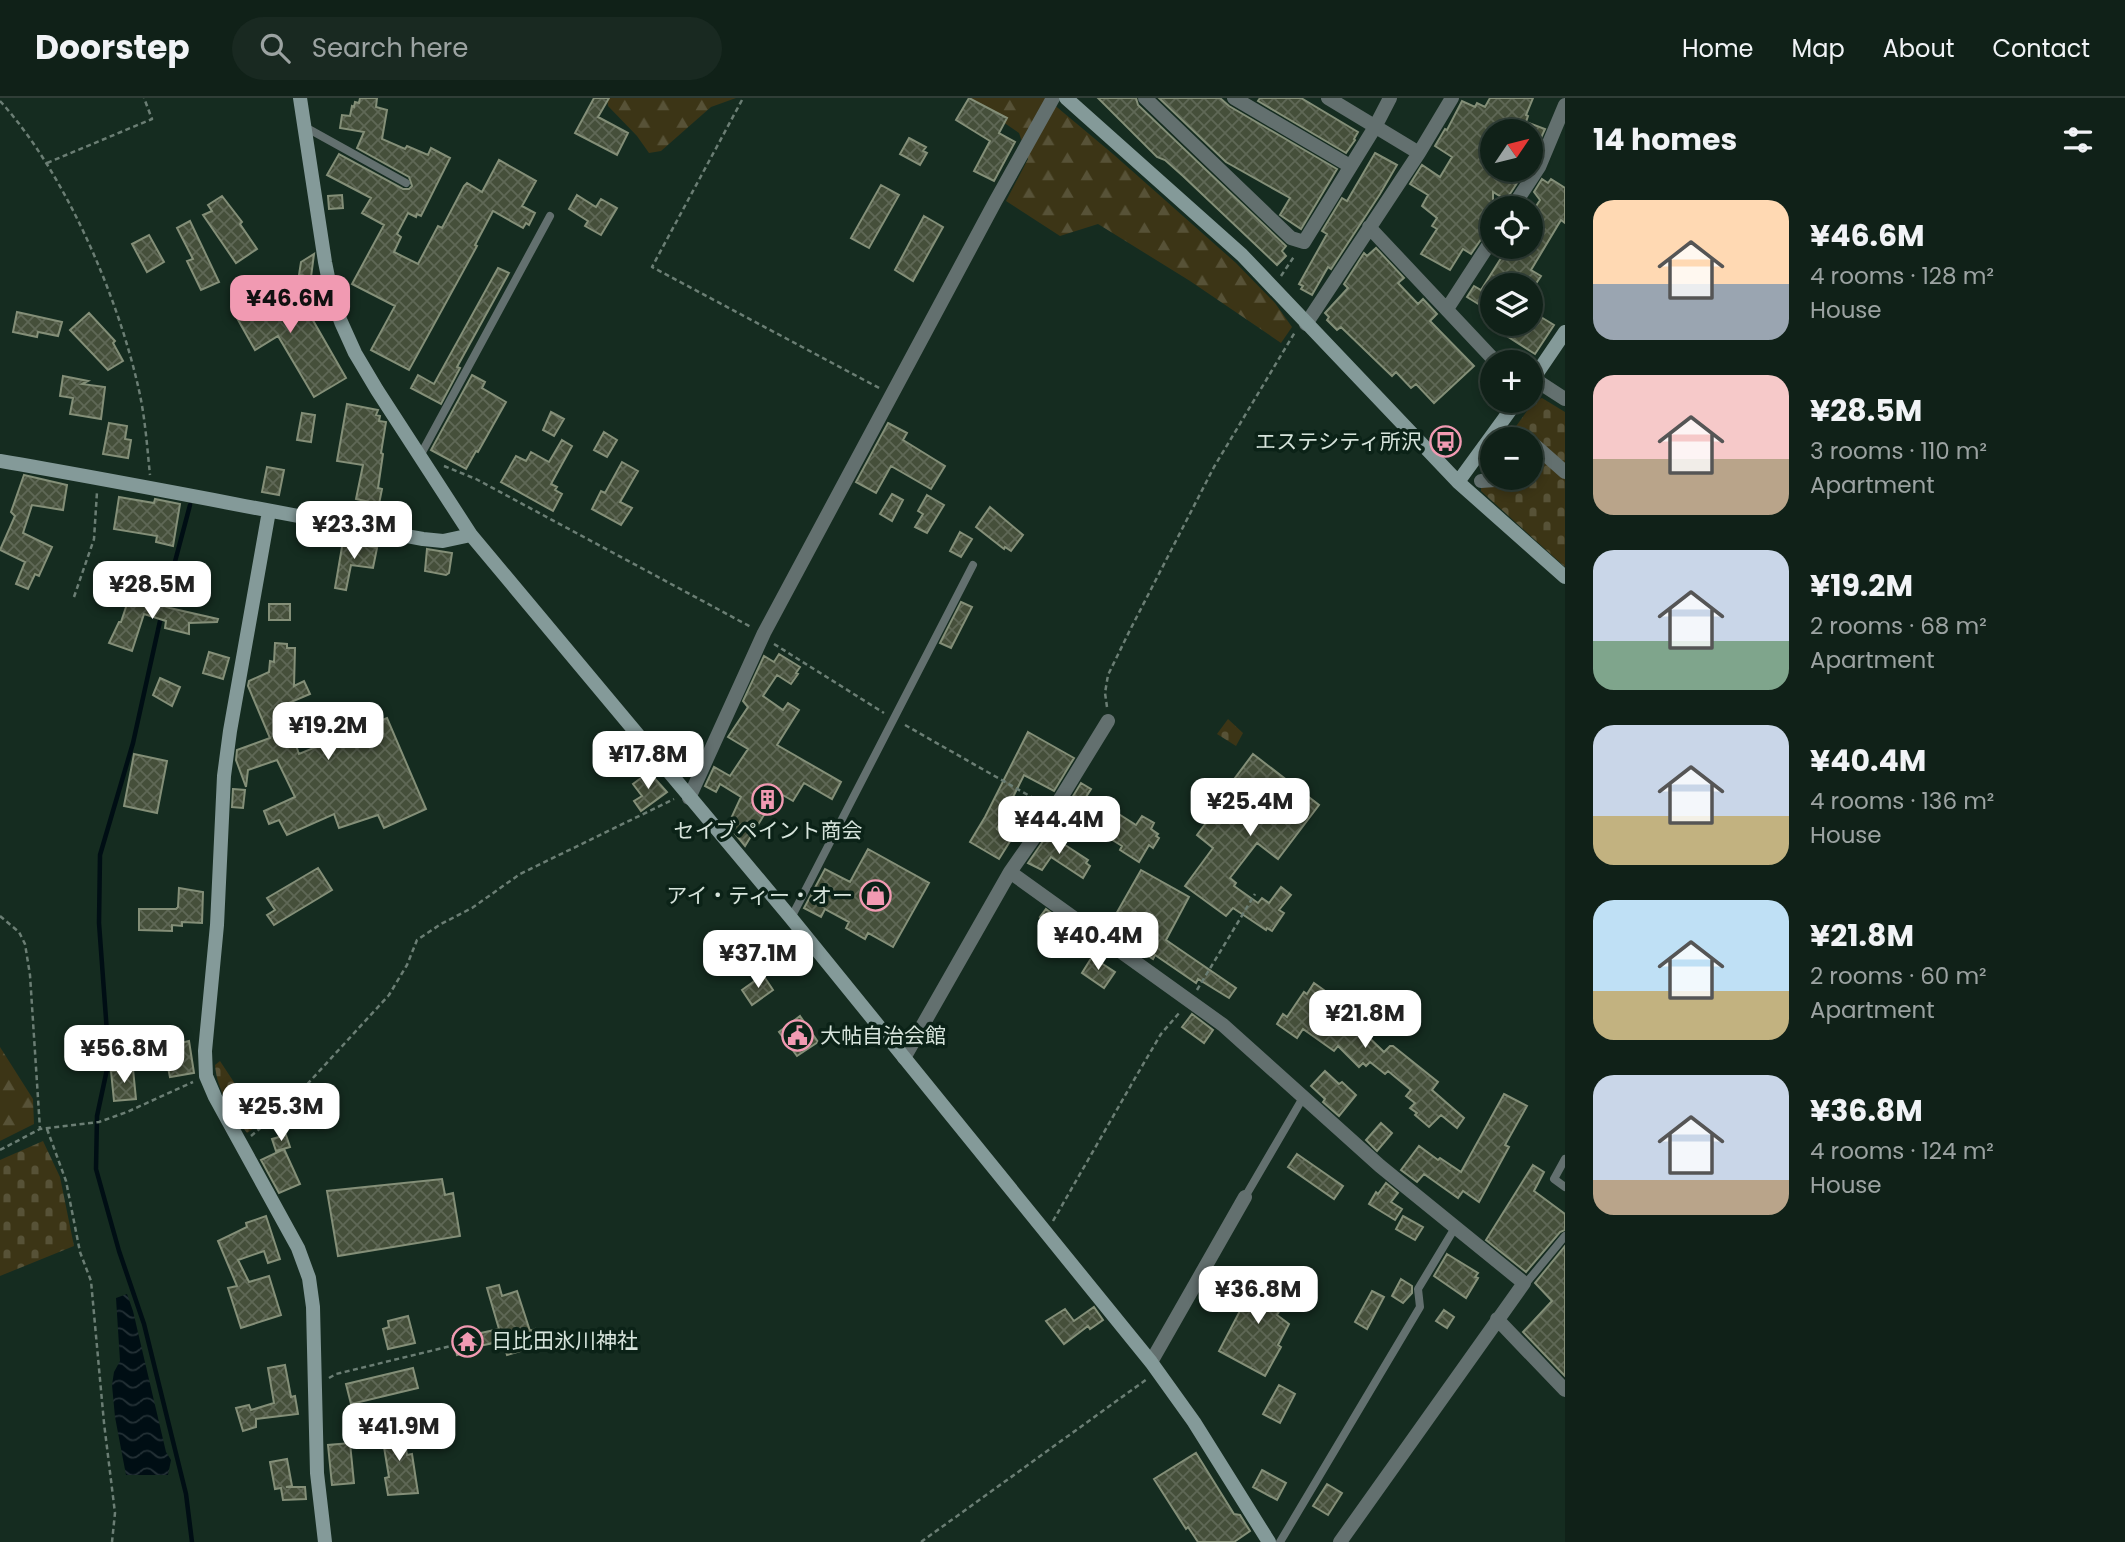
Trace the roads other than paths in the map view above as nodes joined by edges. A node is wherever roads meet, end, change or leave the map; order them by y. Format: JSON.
{"nodes":[{"id":1,"x":300,"y":98,"type":"edge"},
{"id":2,"x":1053,"y":98,"type":"edge"},
{"id":3,"x":1066,"y":98,"type":"edge"},
{"id":4,"x":1145,"y":98,"type":"edge"},
{"id":5,"x":1234,"y":98,"type":"edge"},
{"id":6,"x":1328,"y":98,"type":"edge"},
{"id":7,"x":1390,"y":98,"type":"edge"},
{"id":8,"x":1452,"y":98,"type":"edge"},
{"id":9,"x":1565,"y":105,"type":"edge"},
{"id":10,"x":305,"y":127,"type":"junction"},
{"id":11,"x":1375,"y":127,"type":"junction"},
{"id":12,"x":1419,"y":153,"type":"junction"},
{"id":13,"x":1350,"y":166,"type":"junction"},
{"id":14,"x":406,"y":183,"type":"dead end"},
{"id":15,"x":1520,"y":196,"type":"edge"},
{"id":16,"x":550,"y":216,"type":"dead end"},
{"id":17,"x":1369,"y":228,"type":"junction"},
{"id":18,"x":1480,"y":258,"type":"edge"},
{"id":19,"x":1447,"y":309,"type":"junction"},
{"id":20,"x":1304,"y":322,"type":"junction"},
{"id":21,"x":1565,"y":332,"type":"edge"},
{"id":22,"x":1485,"y":350,"type":"edge"},
{"id":23,"x":1543,"y":364,"type":"edge"},
{"id":24,"x":1543,"y":386,"type":"edge"},
{"id":25,"x":1565,"y":399,"type":"edge"},
{"id":26,"x":1508,"y":413,"type":"edge"},
{"id":27,"x":1543,"y":453,"type":"edge"},
{"id":28,"x":419,"y":456,"type":"junction"},
{"id":29,"x":0,"y":461,"type":"edge"},
{"id":30,"x":1565,"y":472,"type":"edge"},
{"id":31,"x":1458,"y":482,"type":"junction"},
{"id":32,"x":270,"y":512,"type":"junction"},
{"id":33,"x":471,"y":535,"type":"junction"},
{"id":34,"x":973,"y":565,"type":"dead end"},
{"id":35,"x":1565,"y":577,"type":"edge"},
{"id":36,"x":1108,"y":721,"type":"road end"},
{"id":37,"x":687,"y":795,"type":"junction"},
{"id":38,"x":1010,"y":872,"type":"junction"},
{"id":39,"x":791,"y":918,"type":"junction"},
{"id":40,"x":904,"y":1058,"type":"junction"},
{"id":41,"x":1304,"y":1096,"type":"junction"},
{"id":42,"x":1565,"y":1159,"type":"edge"},
{"id":43,"x":1565,"y":1187,"type":"edge"},
{"id":44,"x":1245,"y":1197,"type":"joint"},
{"id":45,"x":1456,"y":1226,"type":"junction"},
{"id":46,"x":1565,"y":1236,"type":"edge"},
{"id":47,"x":1524,"y":1283,"type":"junction"},
{"id":48,"x":1497,"y":1319,"type":"junction"},
{"id":49,"x":1155,"y":1367,"type":"junction"},
{"id":50,"x":1565,"y":1390,"type":"edge"},
{"id":51,"x":325,"y":1542,"type":"edge"},
{"id":52,"x":1269,"y":1542,"type":"edge"},
{"id":53,"x":1280,"y":1542,"type":"edge"},
{"id":54,"x":1340,"y":1542,"type":"edge"}],
"edges":[{"from":1,"to":10,"type":"street"},
{"from":2,"to":37,"type":"street"},
{"from":3,"to":20,"type":"street"},
{"from":4,"to":13,"type":"street"},
{"from":5,"to":13,"type":"street"},
{"from":6,"to":11,"type":"street"},
{"from":7,"to":11,"type":"street"},
{"from":8,"to":12,"type":"street"},
{"from":9,"to":15,"type":"street"},
{"from":10,"to":14,"type":"lane"},
{"from":10,"to":28,"type":"street"},
{"from":11,"to":12,"type":"street"},
{"from":11,"to":13,"type":"street"},
{"from":12,"to":17,"type":"street"},
{"from":16,"to":28,"type":"lane"},
{"from":17,"to":19,"type":"street"},
{"from":17,"to":20,"type":"street"},
{"from":18,"to":19,"type":"street"},
{"from":19,"to":22,"type":"street"},
{"from":20,"to":31,"type":"street"},
{"from":21,"to":23,"type":"street"},
{"from":24,"to":25,"type":"street"},
{"from":26,"to":31,"type":"street"},
{"from":27,"to":30,"type":"street"},
{"from":28,"to":33,"type":"street"},
{"from":29,"to":32,"type":"street"},
{"from":31,"to":35,"type":"street"},
{"from":32,"to":33,"type":"street"},
{"from":32,"to":51,"type":"street"},
{"from":33,"to":37,"type":"street"},
{"from":34,"to":39,"type":"lane"},
{"from":36,"to":38,"type":"street"},
{"from":37,"to":39,"type":"street"},
{"from":38,"to":40,"type":"street"},
{"from":38,"to":41,"type":"street"},
{"from":39,"to":40,"type":"street"},
{"from":40,"to":49,"type":"street"},
{"from":41,"to":44,"type":"lane"},
{"from":41,"to":45,"type":"street"},
{"from":42,"to":43,"type":"lane"},
{"from":44,"to":49,"type":"street"},
{"from":45,"to":47,"type":"street"},
{"from":45,"to":53,"type":"lane"},
{"from":46,"to":47,"type":"lane"},
{"from":47,"to":48,"type":"street"},
{"from":48,"to":50,"type":"street"},
{"from":48,"to":54,"type":"street"},
{"from":49,"to":52,"type":"street"}]}
